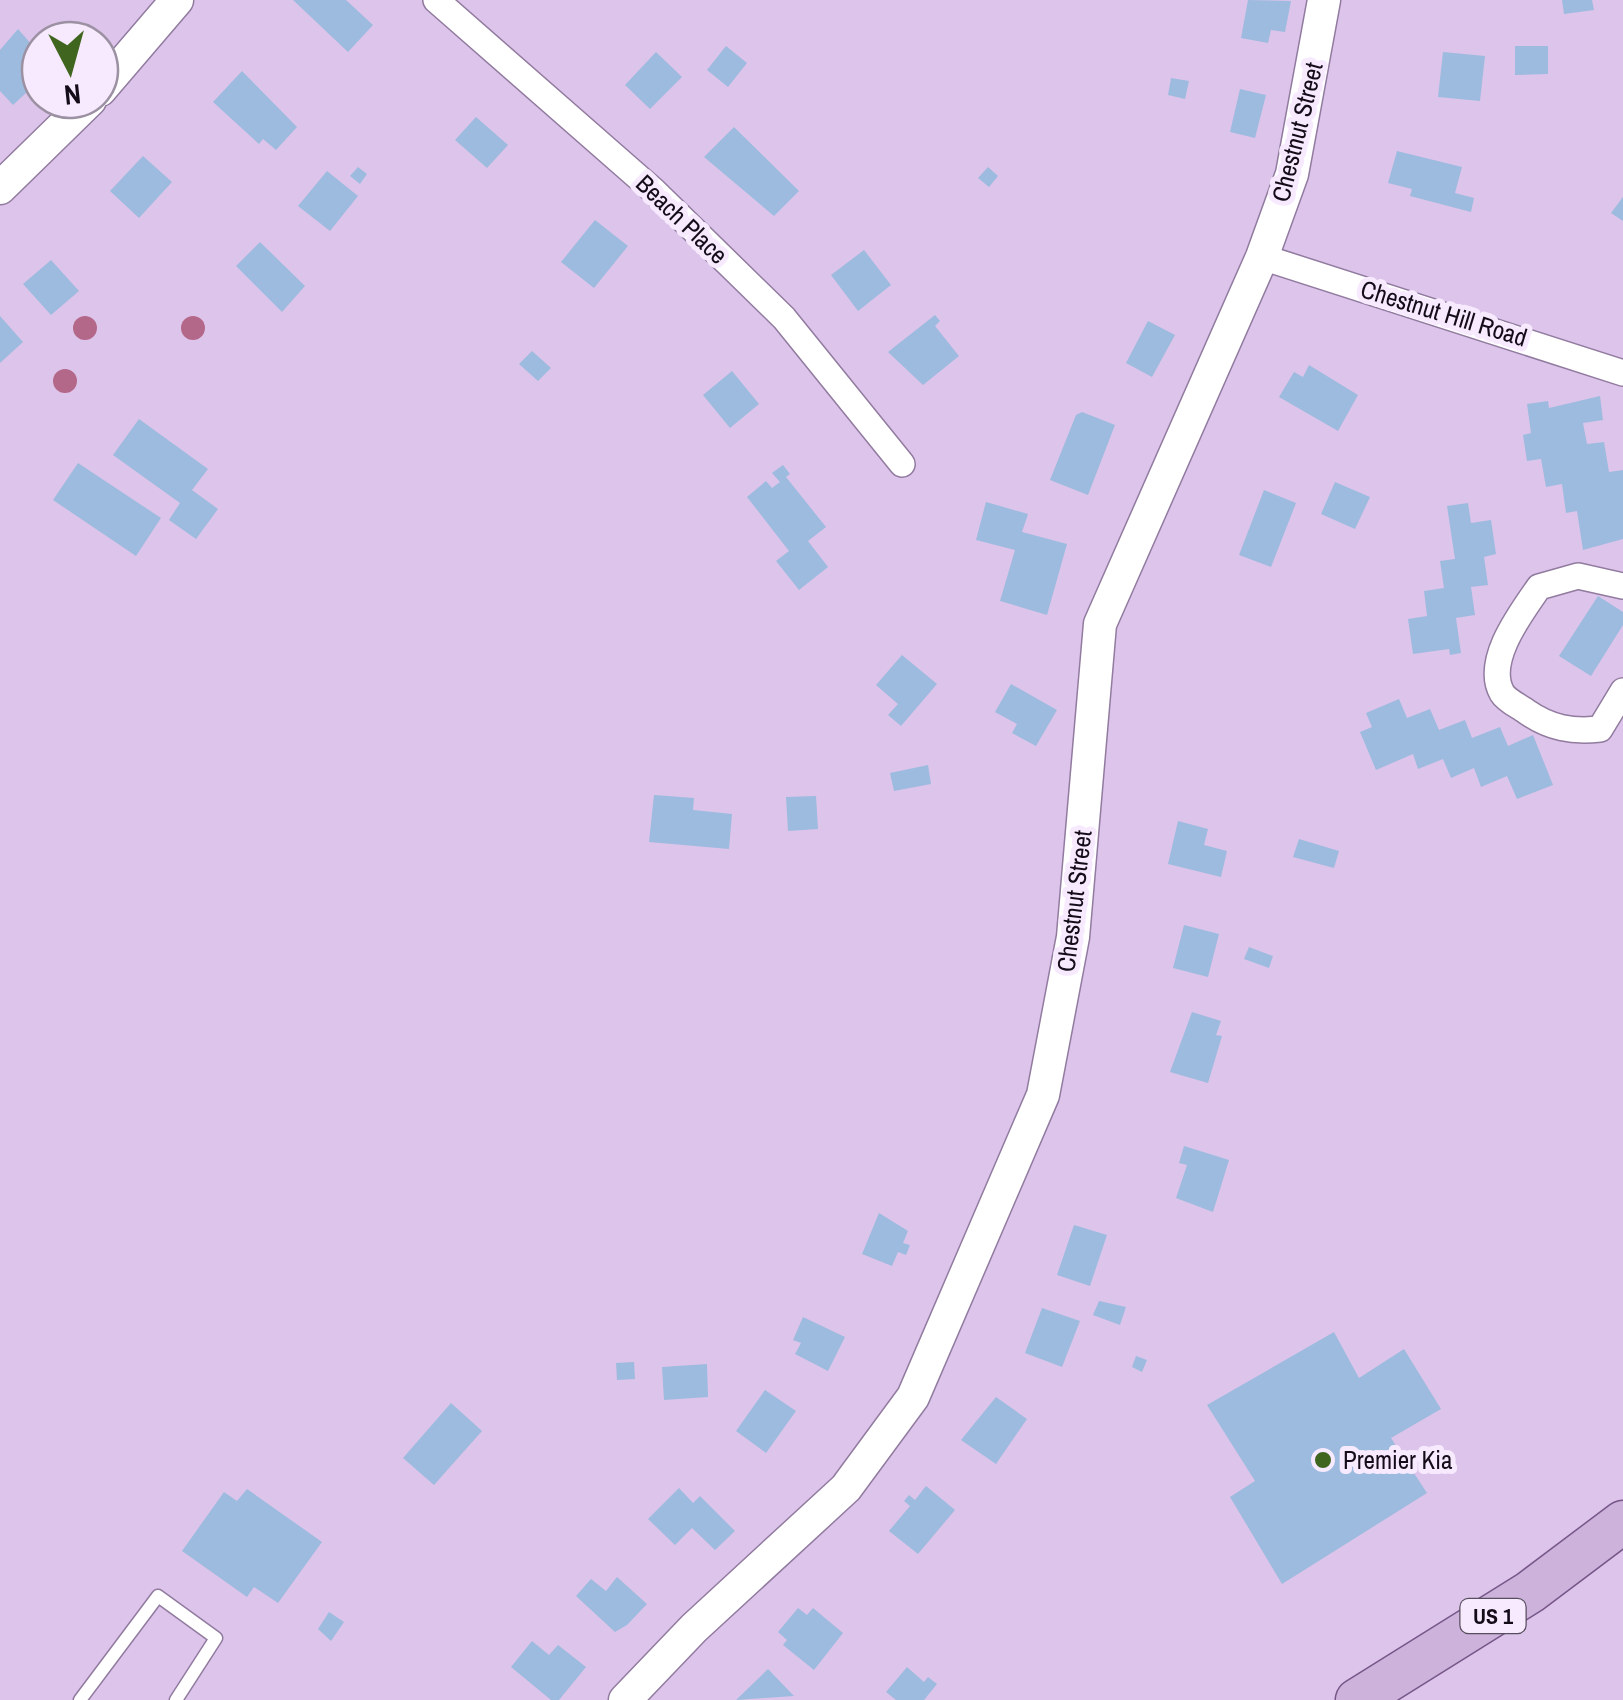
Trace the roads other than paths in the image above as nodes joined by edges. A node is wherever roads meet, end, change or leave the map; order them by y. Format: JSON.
{"nodes":[{"id":1,"x":178,"y":0,"type":"edge"},
{"id":2,"x":436,"y":0,"type":"edge"},
{"id":3,"x":1324,"y":0,"type":"edge"},
{"id":4,"x":120,"y":67,"type":"edge"},
{"id":5,"x":70,"y":120,"type":"edge"},
{"id":6,"x":0,"y":188,"type":"edge"},
{"id":7,"x":1262,"y":257,"type":"junction"},
{"id":8,"x":1623,"y":373,"type":"edge"},
{"id":9,"x":902,"y":464,"type":"dead end"},
{"id":10,"x":1623,"y":586,"type":"edge"},
{"id":11,"x":1623,"y":690,"type":"edge"},
{"id":12,"x":1623,"y":1522,"type":"edge"},
{"id":13,"x":80,"y":1700,"type":"edge"},
{"id":14,"x":176,"y":1700,"type":"edge"},
{"id":15,"x":625,"y":1700,"type":"edge"},
{"id":16,"x":1357,"y":1700,"type":"edge"}],
"edges":[{"from":1,"to":4,"type":"street"},
{"from":2,"to":9,"type":"street","name":"Beach Place"},
{"from":3,"to":7,"type":"street","name":"Chestnut Street"},
{"from":5,"to":6,"type":"street"},
{"from":7,"to":8,"type":"street","name":"Chestnut Hill Road"},
{"from":7,"to":15,"type":"street","name":"Chestnut Street"},
{"from":10,"to":11,"type":"street"},
{"from":12,"to":16,"type":"main road","number":"US 1"},
{"from":13,"to":14,"type":"lane"}]}
